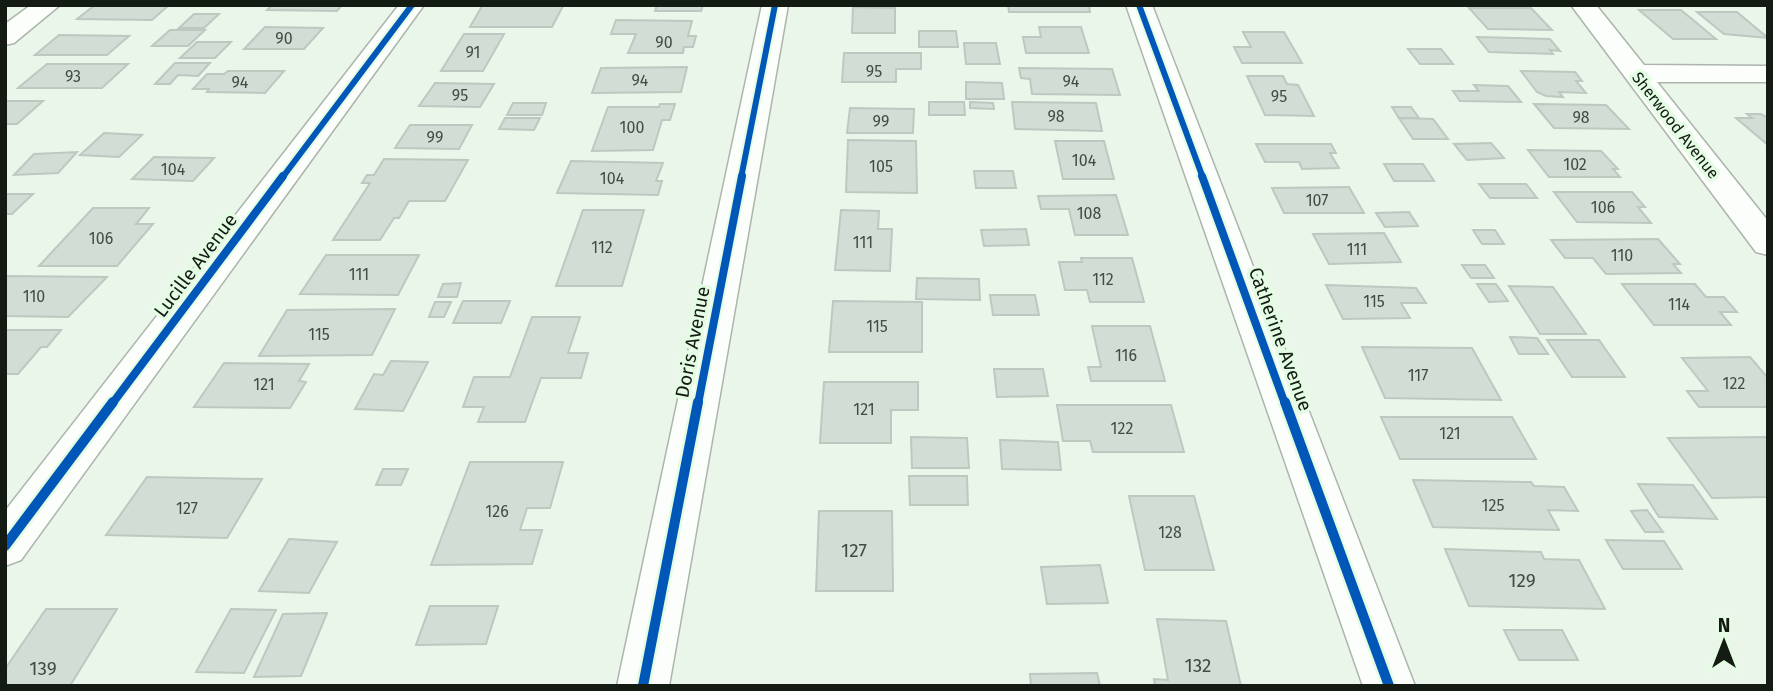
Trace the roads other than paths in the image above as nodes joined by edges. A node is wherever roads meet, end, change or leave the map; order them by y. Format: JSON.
{"nodes":[{"id":1,"x":48,"y":5,"type":"edge"},
{"id":2,"x":412,"y":5,"type":"edge"},
{"id":3,"x":775,"y":5,"type":"edge"},
{"id":4,"x":1139,"y":5,"type":"edge"},
{"id":5,"x":1583,"y":5,"type":"edge"},
{"id":6,"x":5,"y":37,"type":"edge"},
{"id":7,"x":1636,"y":73,"type":"junction"},
{"id":8,"x":1768,"y":74,"type":"edge"},
{"id":9,"x":1768,"y":244,"type":"edge"},
{"id":10,"x":5,"y":546,"type":"edge"},
{"id":11,"x":643,"y":686,"type":"edge"},
{"id":12,"x":1390,"y":686,"type":"edge"}],
"edges":[{"from":1,"to":6,"type":"street"},
{"from":2,"to":10,"type":"street","name":"Lucille Avenue"},
{"from":3,"to":11,"type":"street","name":"Doris Avenue"},
{"from":4,"to":12,"type":"street","name":"Catherine Avenue"},
{"from":5,"to":7,"type":"street","name":"Sherwood Avenue"},
{"from":7,"to":8,"type":"street"},
{"from":7,"to":9,"type":"street","name":"Sherwood Avenue"}]}
